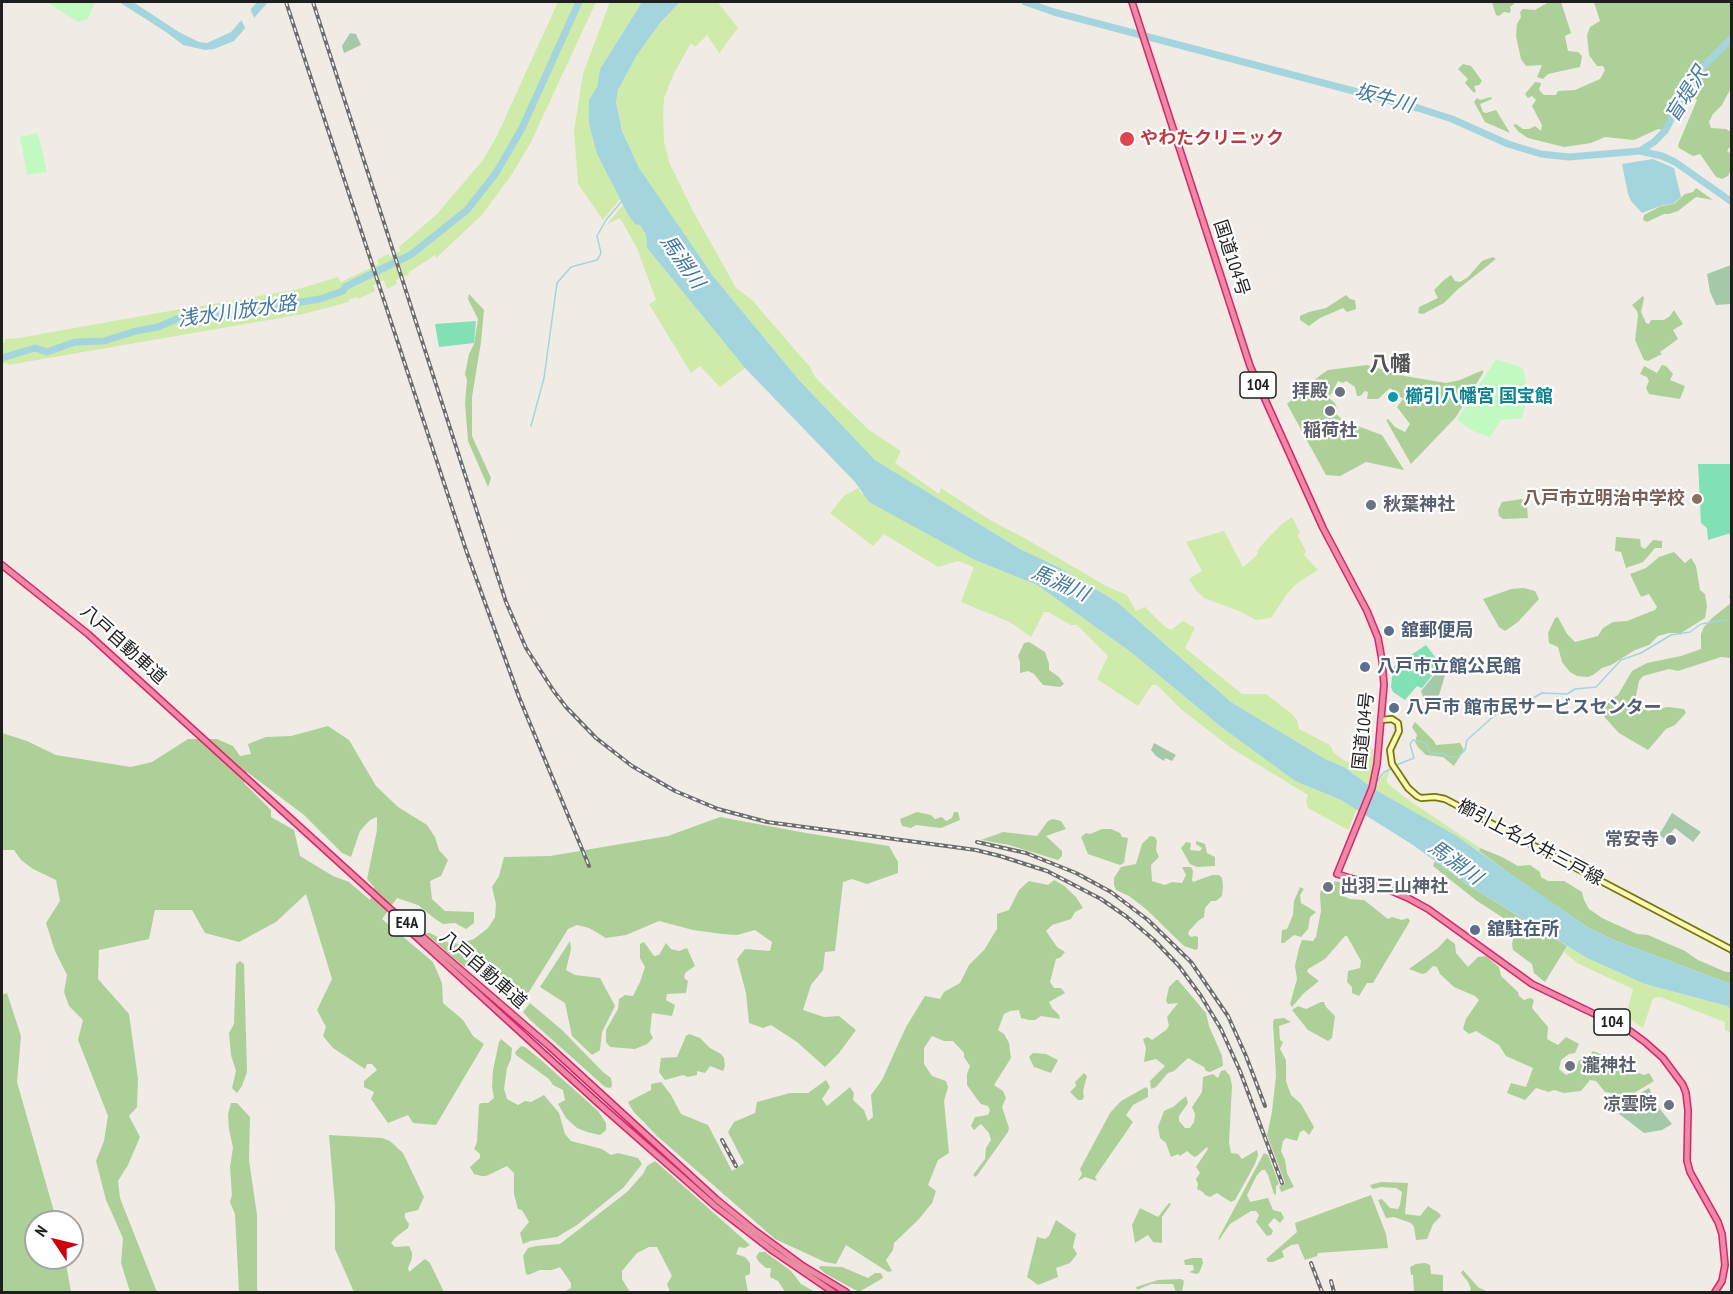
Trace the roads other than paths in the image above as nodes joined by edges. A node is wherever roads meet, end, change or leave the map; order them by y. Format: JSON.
{"nodes":[{"id":1,"x":1132,"y":2,"type":"edge"},
{"id":2,"x":2,"y":567,"type":"edge"},
{"id":3,"x":1381,"y":720,"type":"junction"},
{"id":4,"x":230,"y":764,"type":"junction"},
{"id":5,"x":1731,"y":950,"type":"edge"},
{"id":6,"x":833,"y":1293,"type":"edge"},
{"id":7,"x":846,"y":1293,"type":"edge"},
{"id":8,"x":1715,"y":1293,"type":"edge"}],
"edges":[{"from":1,"to":3,"type":"highway","name":"国道104号","number":"104"},
{"from":2,"to":4,"type":"highway","name":"八戸自動車道","number":"E4A"},
{"from":3,"to":5,"type":"main road","name":"櫛引上名久井三戸線"},
{"from":3,"to":8,"type":"highway","name":"国道104号","number":"104"},
{"from":4,"to":6,"type":"highway","name":"八戸自動車道","number":"E4A"},
{"from":4,"to":7,"type":"highway","name":"八戸自動車道","number":"E4A"}]}
